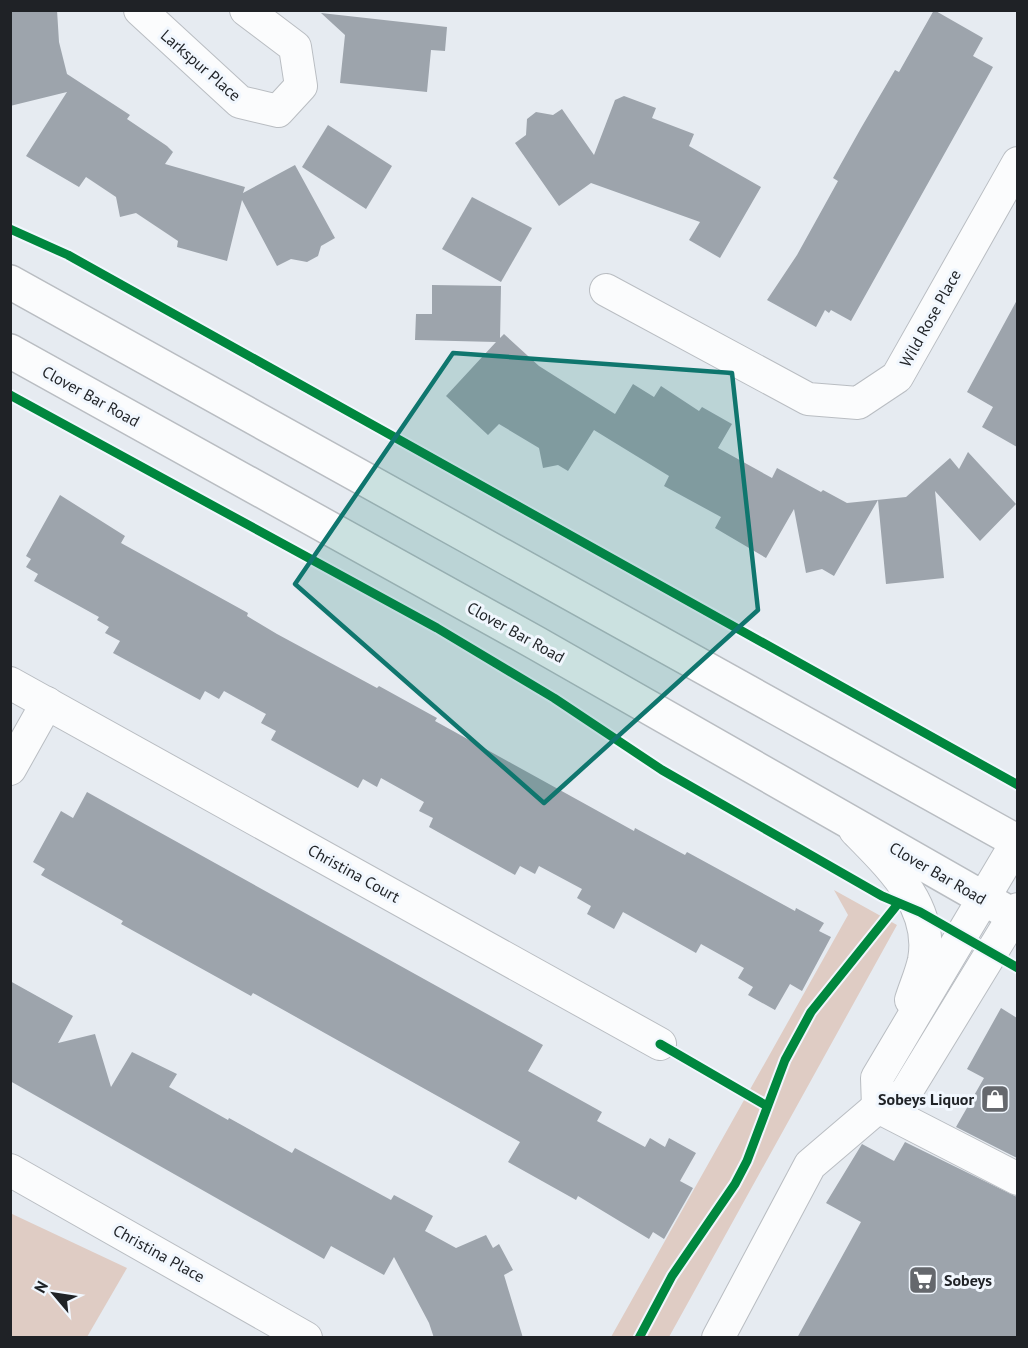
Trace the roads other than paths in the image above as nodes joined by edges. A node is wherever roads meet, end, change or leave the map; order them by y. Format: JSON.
{"nodes":[{"id":1,"x":140,"y":10,"type":"edge"},
{"id":2,"x":246,"y":10,"type":"edge"},
{"id":3,"x":1017,"y":163,"type":"edge"},
{"id":4,"x":10,"y":282,"type":"edge"},
{"id":5,"x":606,"y":290,"type":"dead end"},
{"id":6,"x":10,"y":351,"type":"edge"},
{"id":7,"x":10,"y":683,"type":"edge"},
{"id":8,"x":47,"y":703,"type":"junction"},
{"id":9,"x":10,"y":769,"type":"edge"},
{"id":10,"x":846,"y":820,"type":"junction"},
{"id":11,"x":1017,"y":842,"type":"edge"},
{"id":12,"x":985,"y":899,"type":"junction"},
{"id":13,"x":1016,"y":914,"type":"edge"},
{"id":14,"x":898,"y":1043,"type":"junction"},
{"id":15,"x":660,"y":1044,"type":"dead end"},
{"id":16,"x":878,"y":1107,"type":"junction"},
{"id":17,"x":10,"y":1170,"type":"edge"},
{"id":18,"x":1017,"y":1179,"type":"edge"},
{"id":19,"x":306,"y":1338,"type":"edge"},
{"id":20,"x":718,"y":1338,"type":"edge"}],
"edges":[{"from":1,"to":2,"type":"street","name":"Larkspur Place"},
{"from":3,"to":5,"type":"street","name":"Wild Rose Place"},
{"from":4,"to":11,"type":"main road"},
{"from":6,"to":10,"type":"main road","name":"Clover Bar Road"},
{"from":7,"to":8,"type":"street","name":"Christina Court"},
{"from":8,"to":9,"type":"street"},
{"from":8,"to":15,"type":"street","name":"Christina Court"},
{"from":10,"to":12,"type":"main road","name":"Clover Bar Road"},
{"from":10,"to":14,"type":"street"},
{"from":11,"to":12,"type":"street"},
{"from":12,"to":13,"type":"main road","name":"Clover Bar Road"},
{"from":12,"to":14,"type":"street"},
{"from":13,"to":16,"type":"street"},
{"from":14,"to":16,"type":"street"},
{"from":16,"to":18,"type":"street"},
{"from":16,"to":20,"type":"street"},
{"from":17,"to":19,"type":"street","name":"Christina Place"}]}
